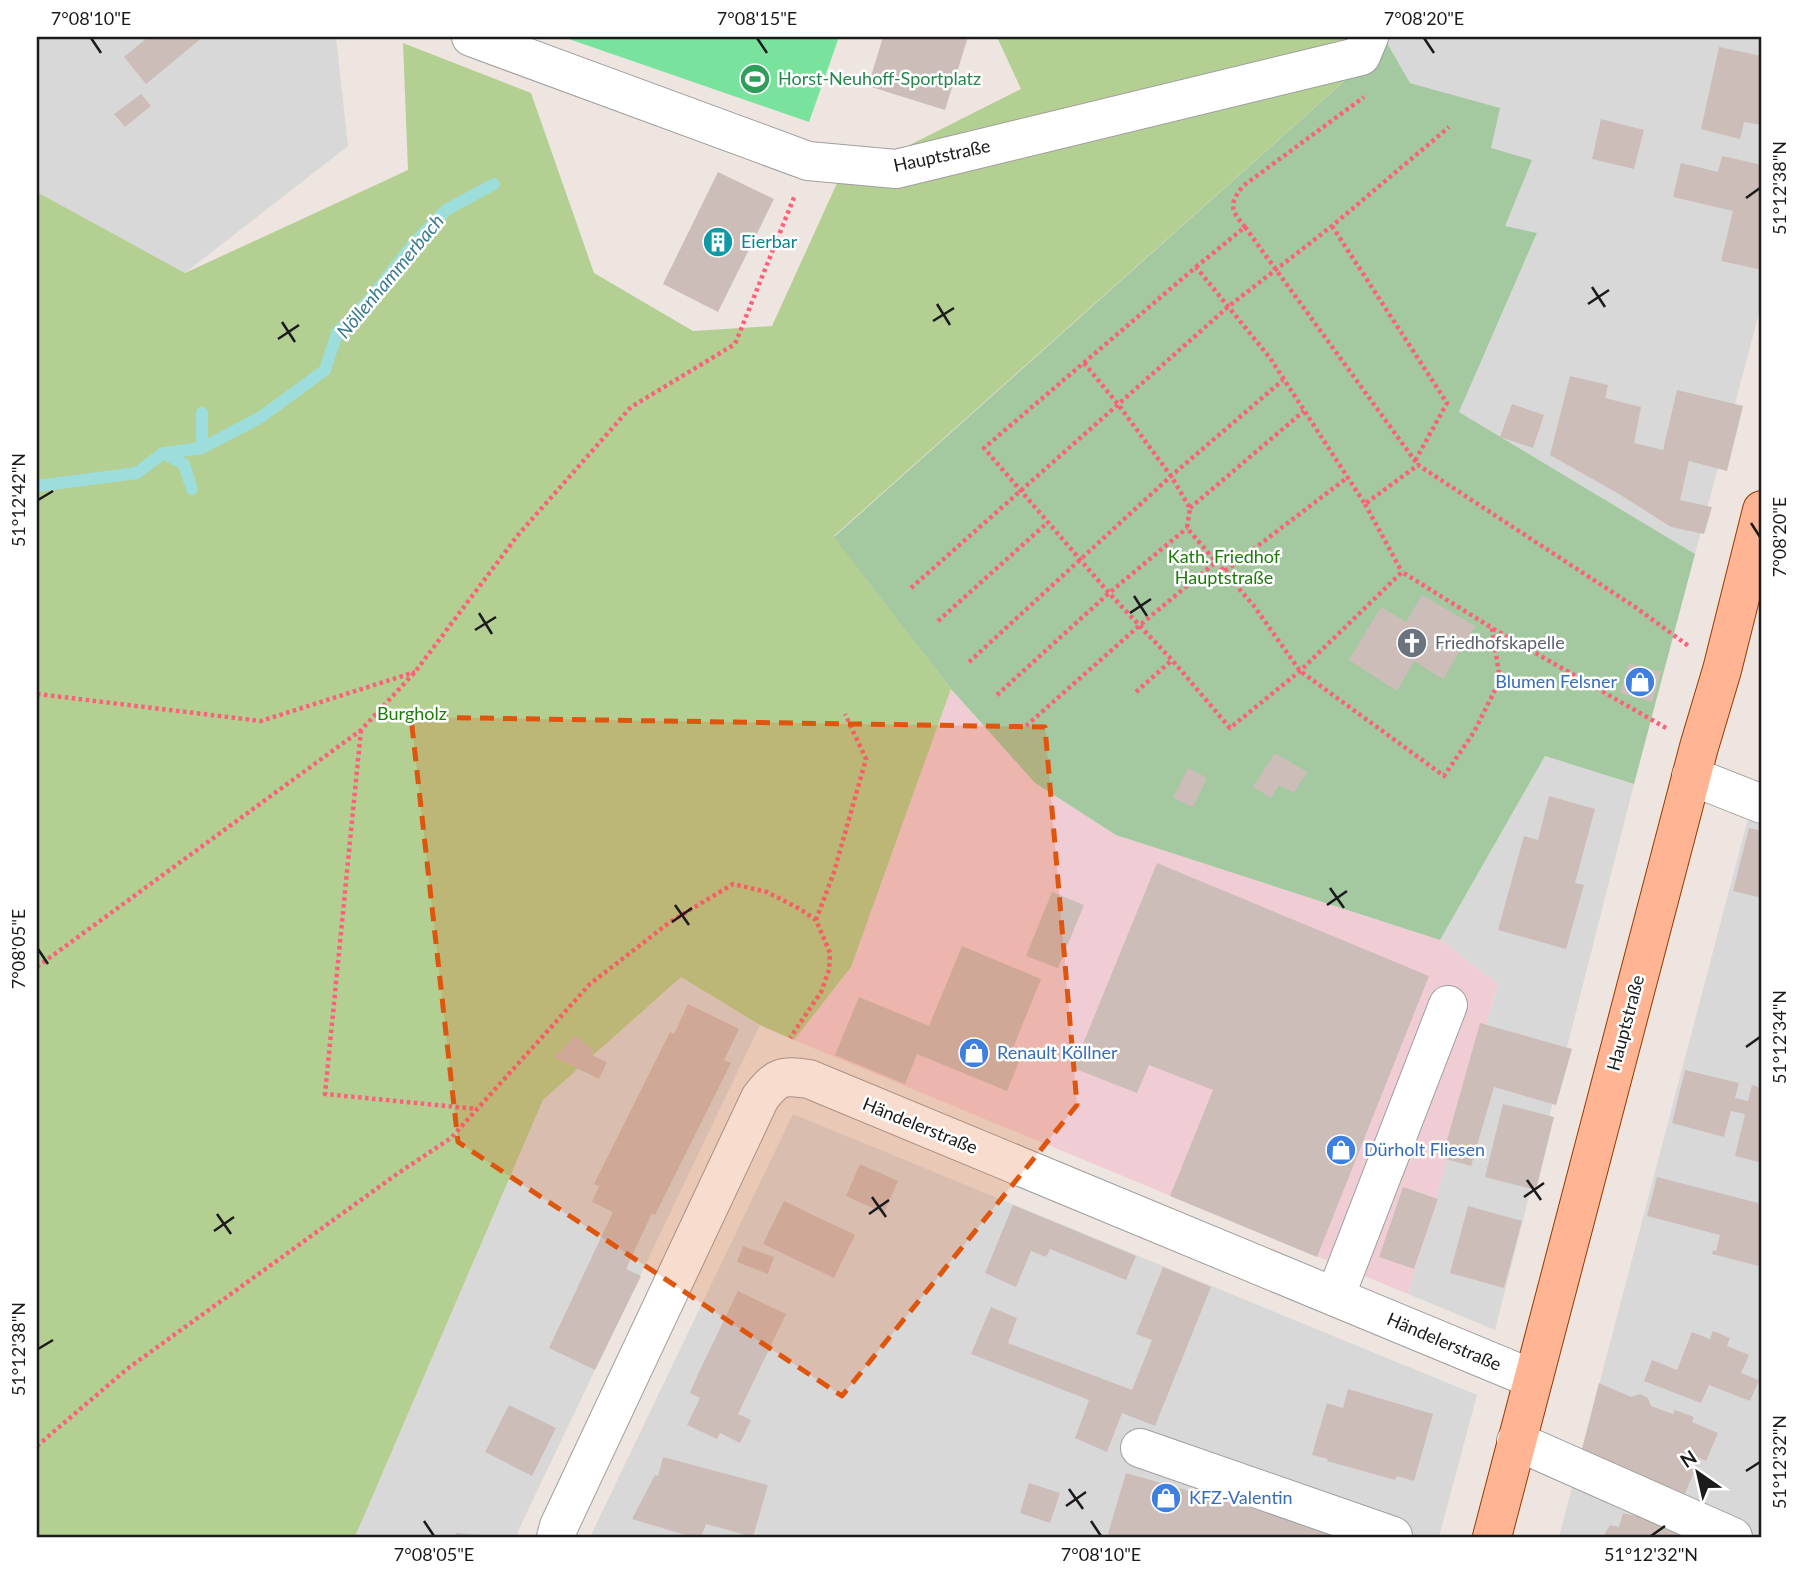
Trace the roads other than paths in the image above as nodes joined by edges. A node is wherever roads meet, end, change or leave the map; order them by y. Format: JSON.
{"nodes":[{"id":1,"x":471,"y":37,"type":"edge"},
{"id":2,"x":1365,"y":47,"type":"edge"},
{"id":3,"x":1762,"y":510,"type":"edge"},
{"id":4,"x":1695,"y":761,"type":"junction"},
{"id":5,"x":1762,"y":804,"type":"edge"},
{"id":6,"x":1448,"y":1005,"type":"dead end"},
{"id":7,"x":1335,"y":1297,"type":"junction"},
{"id":8,"x":1532,"y":1379,"type":"junction"},
{"id":9,"x":1516,"y":1441,"type":"junction"},
{"id":10,"x":1140,"y":1448,"type":"dead end"},
{"id":11,"x":556,"y":1537,"type":"edge"},
{"id":12,"x":1394,"y":1537,"type":"edge"},
{"id":13,"x":1492,"y":1537,"type":"edge"},
{"id":14,"x":1733,"y":1537,"type":"edge"}],
"edges":[{"from":1,"to":2,"type":"street","name":"Hauptstraße"},
{"from":3,"to":4,"type":"main road","name":"Hauptstraße"},
{"from":4,"to":5,"type":"street"},
{"from":4,"to":8,"type":"main road","name":"Hauptstraße"},
{"from":6,"to":7,"type":"street"},
{"from":7,"to":8,"type":"street","name":"Händelerstraße"},
{"from":7,"to":11,"type":"street","name":"Händelerstraße"},
{"from":8,"to":9,"type":"main road","name":"Hauptstraße"},
{"from":9,"to":13,"type":"main road","name":"Hauptstraße"},
{"from":9,"to":14,"type":"street"},
{"from":10,"to":12,"type":"street"}]}
